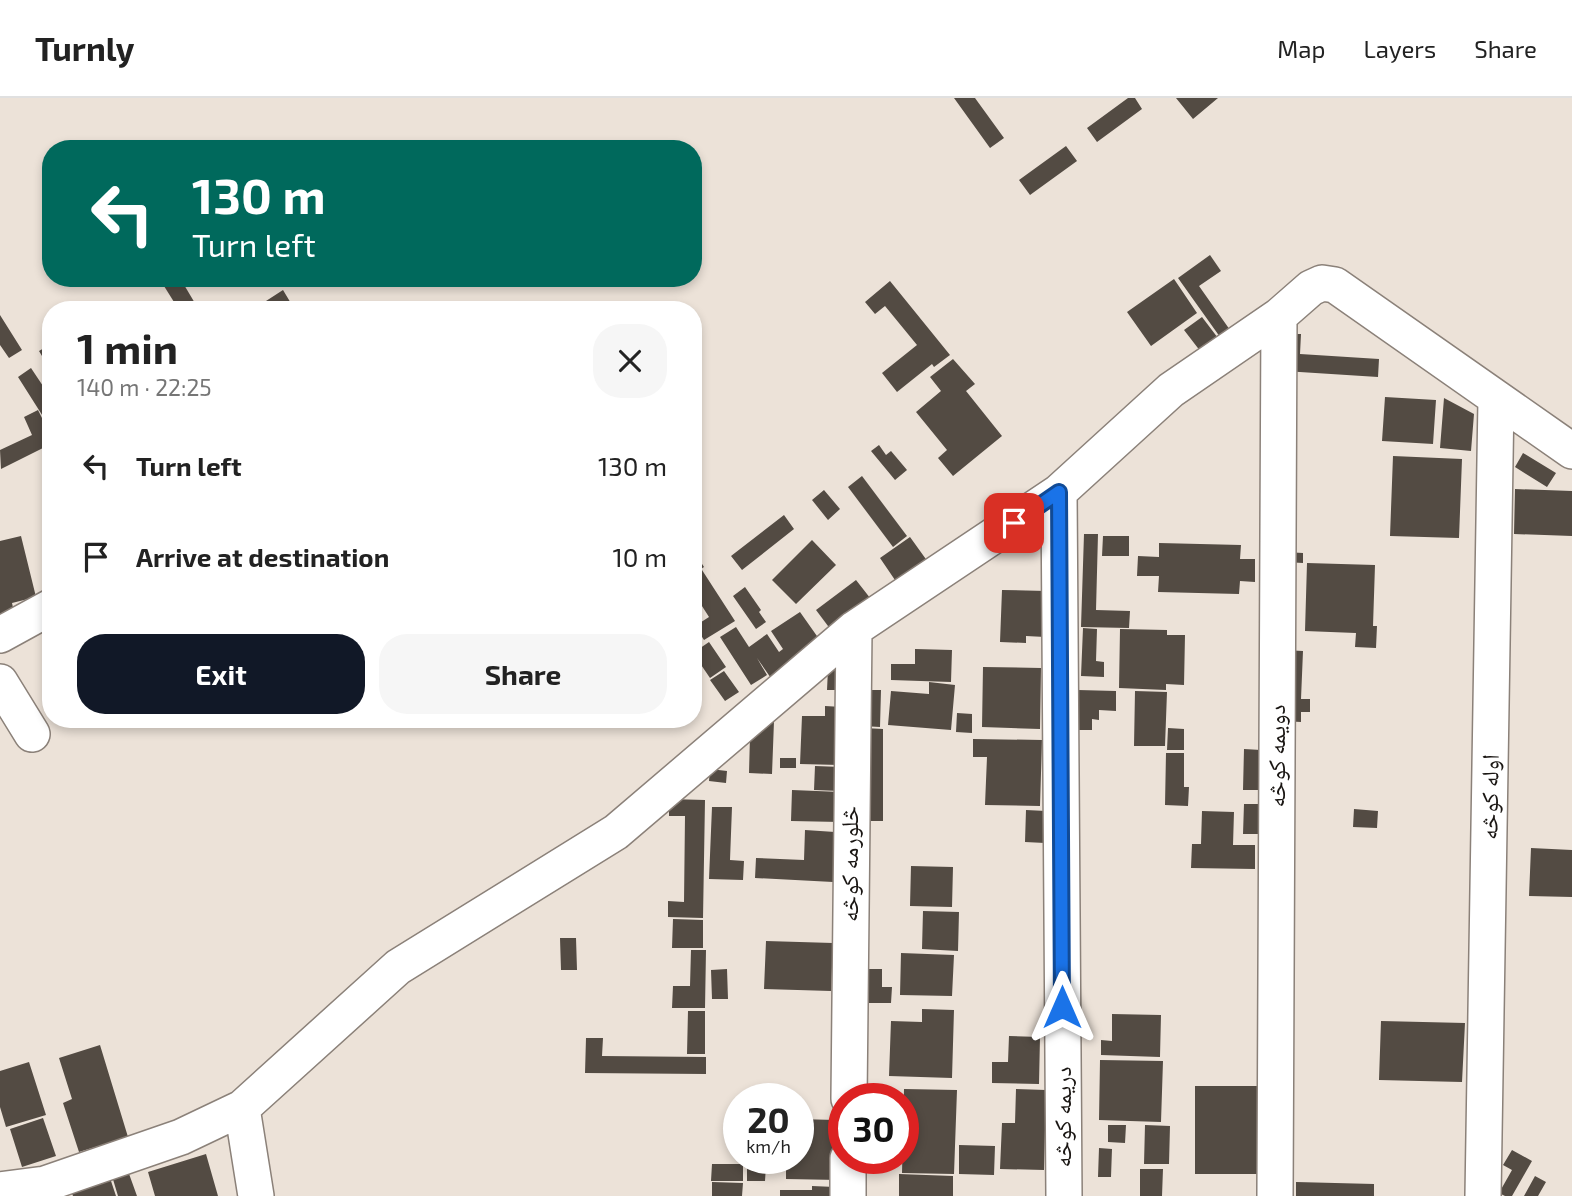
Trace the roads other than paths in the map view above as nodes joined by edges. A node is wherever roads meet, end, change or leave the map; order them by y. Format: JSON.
{"nodes":[{"id":1,"x":1279,"y":316,"type":"junction"},
{"id":2,"x":1496,"y":399,"type":"junction"},
{"id":3,"x":1572,"y":451,"type":"edge"},
{"id":4,"x":1059,"y":492,"type":"junction"},
{"id":5,"x":42,"y":612,"type":"edge"},
{"id":6,"x":854,"y":629,"type":"junction"},
{"id":7,"x":0,"y":635,"type":"edge"},
{"id":8,"x":0,"y":682,"type":"edge"},
{"id":9,"x":32,"y":734,"type":"dead end"},
{"id":10,"x":849,"y":1083,"type":"edge"},
{"id":11,"x":242,"y":1108,"type":"junction"},
{"id":12,"x":848,"y":1174,"type":"edge"},
{"id":13,"x":0,"y":1190,"type":"edge"},
{"id":14,"x":256,"y":1196,"type":"edge"},
{"id":15,"x":848,"y":1196,"type":"edge"},
{"id":16,"x":1064,"y":1196,"type":"edge"},
{"id":17,"x":1275,"y":1196,"type":"edge"},
{"id":18,"x":1483,"y":1196,"type":"edge"}],
"edges":[{"from":1,"to":2,"type":"street"},
{"from":1,"to":4,"type":"street"},
{"from":1,"to":17,"type":"street","name":"دویمه کوڅه"},
{"from":2,"to":3,"type":"street"},
{"from":2,"to":18,"type":"street","name":"اوله کوڅه"},
{"from":4,"to":6,"type":"street"},
{"from":4,"to":16,"type":"street","name":"دریمه کوڅه"},
{"from":5,"to":7,"type":"street"},
{"from":6,"to":10,"type":"street","name":"څلورمه کوڅه"},
{"from":6,"to":11,"type":"street"},
{"from":8,"to":9,"type":"street"},
{"from":11,"to":13,"type":"street"},
{"from":11,"to":14,"type":"street"},
{"from":12,"to":15,"type":"street"}]}
